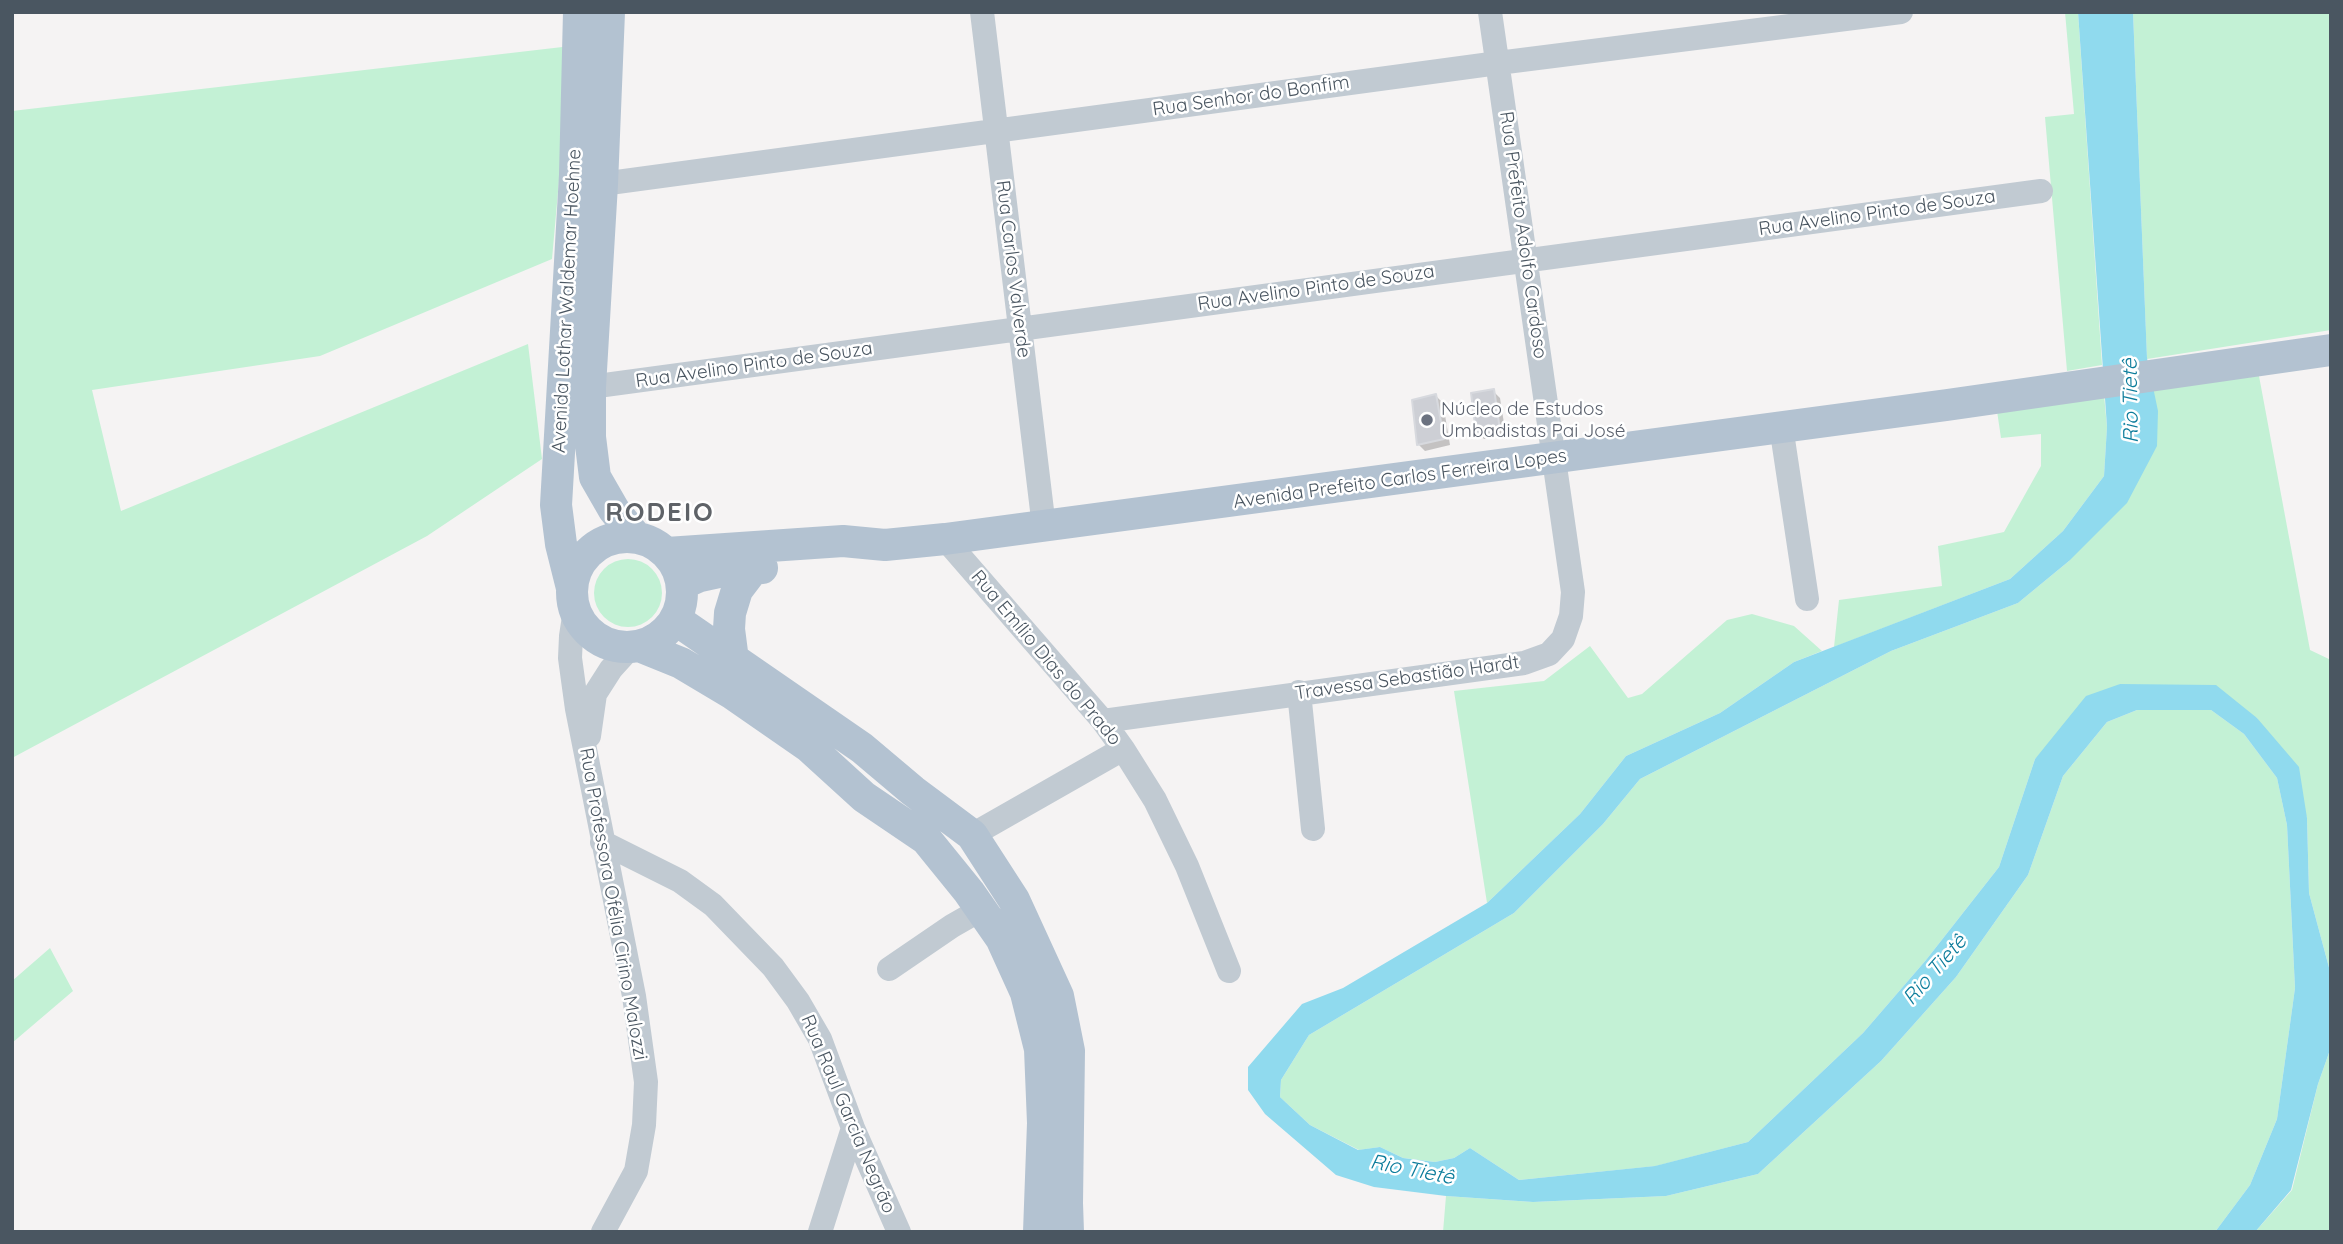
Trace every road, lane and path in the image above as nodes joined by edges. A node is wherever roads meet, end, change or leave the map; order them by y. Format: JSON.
{"nodes":[{"id":1,"x":579,"y":12,"type":"edge"},
{"id":2,"x":609,"y":12,"type":"edge"},
{"id":3,"x":982,"y":12,"type":"edge"},
{"id":4,"x":1490,"y":12,"type":"edge"},
{"id":5,"x":1901,"y":12,"type":"edge"},
{"id":6,"x":1497,"y":63,"type":"junction"},
{"id":7,"x":995,"y":131,"type":"junction"},
{"id":8,"x":602,"y":184,"type":"junction"},
{"id":9,"x":2041,"y":191,"type":"dead end"},
{"id":10,"x":1527,"y":260,"type":"junction"},
{"id":11,"x":1021,"y":328,"type":"junction"},
{"id":12,"x":2331,"y":350,"type":"edge"},
{"id":13,"x":590,"y":387,"type":"junction"},
{"id":14,"x":1781,"y":426,"type":"junction"},
{"id":15,"x":1556,"y":458,"type":"junction"},
{"id":16,"x":1044,"y":527,"type":"junction"},
{"id":17,"x":636,"y":537,"type":"junction"},
{"id":18,"x":945,"y":539,"type":"junction"},
{"id":19,"x":885,"y":545,"type":"junction"},
{"id":20,"x":667,"y":553,"type":"junction"},
{"id":21,"x":753,"y":569,"type":"junction"},
{"id":22,"x":682,"y":584,"type":"junction"},
{"id":23,"x":573,"y":599,"type":"junction"},
{"id":24,"x":1807,"y":599,"type":"dead end"},
{"id":25,"x":675,"y":620,"type":"junction"},
{"id":26,"x":635,"y":647,"type":"junction"},
{"id":27,"x":733,"y":660,"type":"junction"},
{"id":28,"x":1299,"y":692,"type":"junction"},
{"id":29,"x":1103,"y":721,"type":"junction"},
{"id":30,"x":1123,"y":749,"type":"junction"},
{"id":31,"x":587,"y":761,"type":"junction"},
{"id":32,"x":1313,"y":829,"type":"dead end"},
{"id":33,"x":971,"y":835,"type":"junction"},
{"id":34,"x":602,"y":842,"type":"junction"},
{"id":35,"x":980,"y":911,"type":"junction"},
{"id":36,"x":889,"y":969,"type":"dead end"},
{"id":37,"x":1229,"y":971,"type":"dead end"},
{"id":38,"x":853,"y":1128,"type":"junction"},
{"id":39,"x":603,"y":1232,"type":"edge"},
{"id":40,"x":820,"y":1232,"type":"edge"},
{"id":41,"x":899,"y":1232,"type":"edge"},
{"id":42,"x":1039,"y":1232,"type":"edge"},
{"id":43,"x":1068,"y":1232,"type":"edge"}],
"edges":[{"from":1,"to":23,"type":"main road","name":"Avenida Lothar Waldemar Hoehne"},
{"from":2,"to":8,"type":"main road","name":"Avenida Lothar Waldemar Hoehne"},
{"from":3,"to":7,"type":"street","name":"Rua Carlos Valverde"},
{"from":4,"to":6,"type":"street","name":"Rua Prefeito Adolfo Cardoso"},
{"from":5,"to":6,"type":"street","name":"Rua Senhor do Bonfim"},
{"from":6,"to":7,"type":"street","name":"Rua Senhor do Bonfim"},
{"from":6,"to":10,"type":"street","name":"Rua Prefeito Adolfo Cardoso"},
{"from":7,"to":8,"type":"street","name":"Rua Senhor do Bonfim"},
{"from":7,"to":11,"type":"street","name":"Rua Carlos Valverde"},
{"from":8,"to":13,"type":"main road","name":"Avenida Lothar Waldemar Hoehne"},
{"from":9,"to":10,"type":"street","name":"Rua Avelino Pinto de Souza"},
{"from":10,"to":11,"type":"street","name":"Rua Avelino Pinto de Souza"},
{"from":10,"to":15,"type":"street","name":"Rua Prefeito Adolfo Cardoso"},
{"from":11,"to":13,"type":"street","name":"Rua Avelino Pinto de Souza"},
{"from":11,"to":16,"type":"street","name":"Rua Carlos Valverde"},
{"from":12,"to":14,"type":"main road","name":"Avenida Prefeito Carlos Ferreira Lopes"},
{"from":13,"to":17,"type":"main road","name":"Avenida Lothar Waldemar Hoehne"},
{"from":14,"to":15,"type":"main road","name":"Avenida Prefeito Carlos Ferreira Lopes"},
{"from":14,"to":24,"type":"street"},
{"from":15,"to":16,"type":"main road","name":"Avenida Prefeito Carlos Ferreira Lopes"},
{"from":15,"to":28,"type":"street","name":"Travessa Sebastião Hardt"},
{"from":16,"to":18,"type":"main road","name":"Avenida Prefeito Carlos Ferreira Lopes"},
{"from":17,"to":20,"type":"main road"},
{"from":17,"to":23,"type":"main road"},
{"from":18,"to":19,"type":"main road","name":"Avenida Prefeito Carlos Ferreira Lopes"},
{"from":18,"to":29,"type":"street","name":"Rua Emílio Dias do Prado"},
{"from":19,"to":20,"type":"main road","name":"Avenida Prefeito Carlos Ferreira Lopes"},
{"from":19,"to":21,"type":"main road","name":"Avenida Prefeito Carlos Ferreira Lopes"},
{"from":20,"to":22,"type":"main road"},
{"from":21,"to":22,"type":"main road","name":"Avenida Prefeito Carlos Ferreira Lopes"},
{"from":21,"to":27,"type":"main road"},
{"from":22,"to":25,"type":"main road"},
{"from":23,"to":26,"type":"main road"},
{"from":23,"to":31,"type":"street","name":"Rua Professora Ofélia Cirino Malozzi"},
{"from":25,"to":26,"type":"main road"},
{"from":25,"to":27,"type":"main road"},
{"from":26,"to":31,"type":"street"},
{"from":26,"to":35,"type":"main road"},
{"from":27,"to":33,"type":"main road"},
{"from":28,"to":29,"type":"street","name":"Travessa Sebastião Hardt"},
{"from":28,"to":32,"type":"street"},
{"from":29,"to":30,"type":"street","name":"Rua Emílio Dias do Prado"},
{"from":30,"to":33,"type":"street"},
{"from":30,"to":37,"type":"street","name":"Rua Emílio Dias do Prado"},
{"from":31,"to":34,"type":"street","name":"Rua Professora Ofélia Cirino Malozzi"},
{"from":33,"to":43,"type":"main road"},
{"from":34,"to":38,"type":"street","name":"Rua Raul Garcia Negrão"},
{"from":34,"to":39,"type":"street","name":"Rua Professora Ofélia Cirino Malozzi"},
{"from":35,"to":36,"type":"street"},
{"from":35,"to":42,"type":"main road"},
{"from":38,"to":40,"type":"street"},
{"from":38,"to":41,"type":"street","name":"Rua Raul Garcia Negrão"}]}
